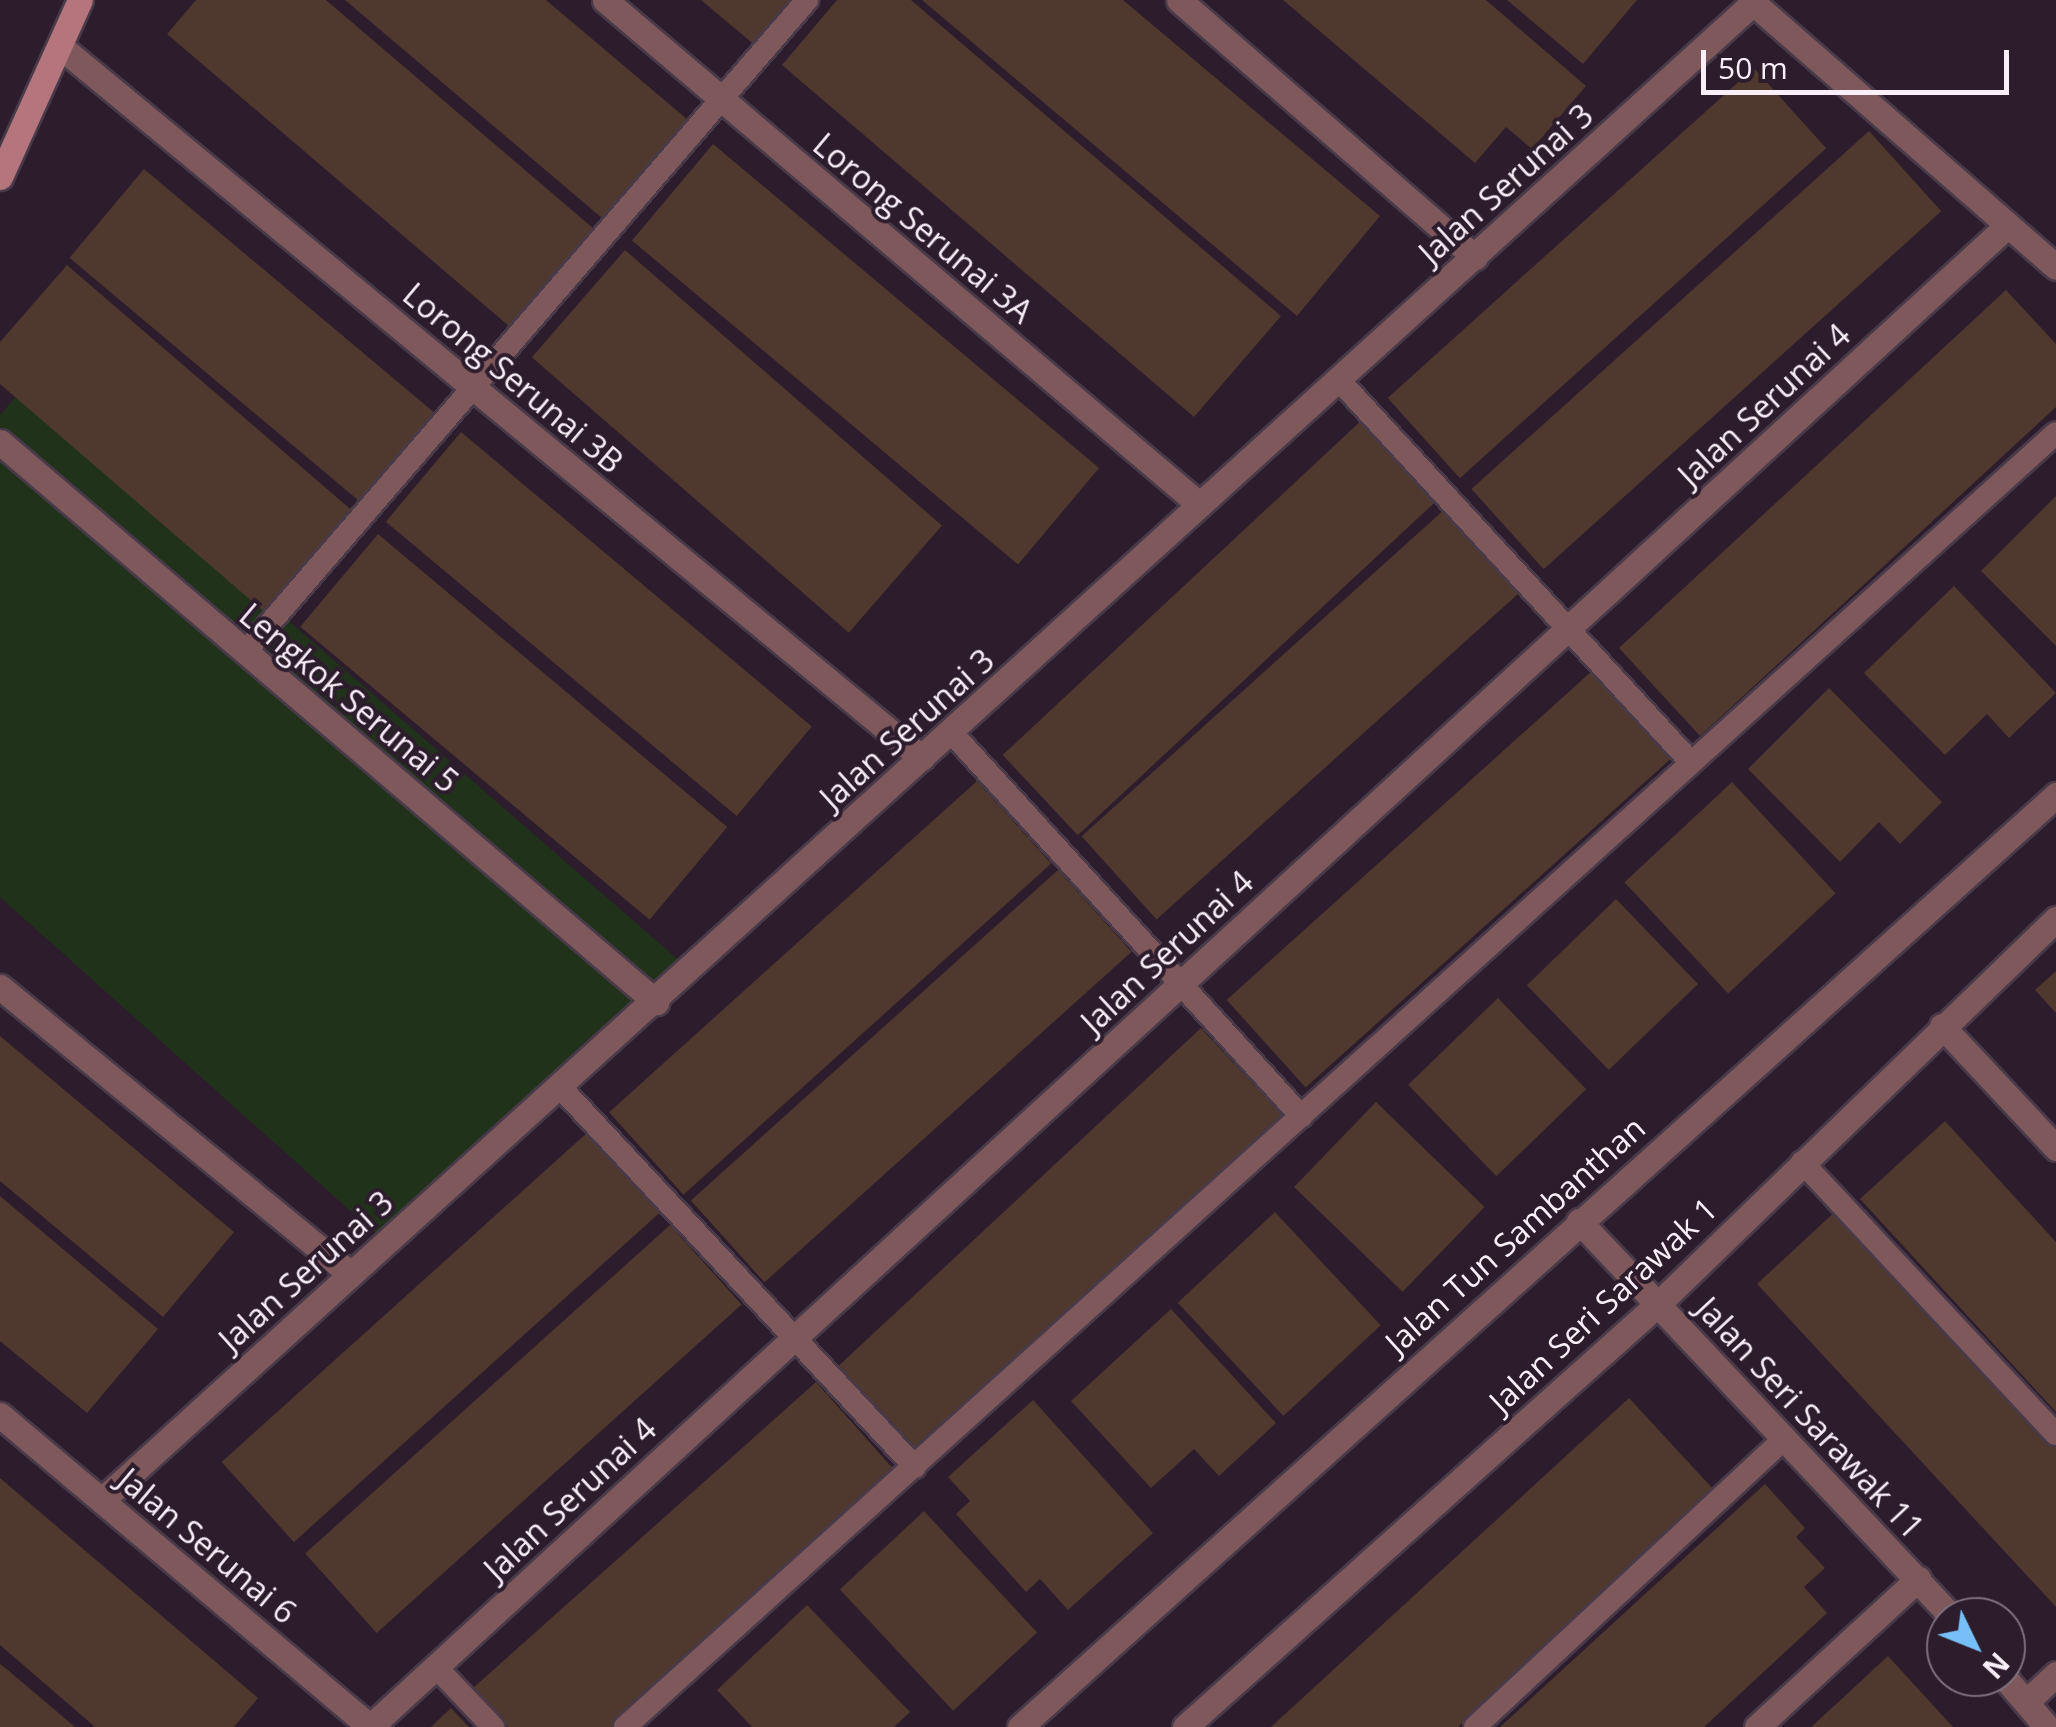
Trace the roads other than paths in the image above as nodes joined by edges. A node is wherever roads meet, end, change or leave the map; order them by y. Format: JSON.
{"nodes":[{"id":1,"x":80,"y":0,"type":"edge"},
{"id":2,"x":605,"y":0,"type":"edge"},
{"id":3,"x":806,"y":0,"type":"edge"},
{"id":4,"x":1179,"y":0,"type":"edge"},
{"id":5,"x":1751,"y":2,"type":"edge"},
{"id":6,"x":62,"y":48,"type":"junction"},
{"id":7,"x":721,"y":99,"type":"junction"},
{"id":8,"x":0,"y":177,"type":"edge"},
{"id":9,"x":2008,"y":225,"type":"junction"},
{"id":10,"x":1475,"y":257,"type":"junction"},
{"id":11,"x":2056,"y":266,"type":"edge"},
{"id":12,"x":1338,"y":379,"type":"junction"},
{"id":13,"x":473,"y":387,"type":"junction"},
{"id":14,"x":2056,"y":434,"type":"edge"},
{"id":15,"x":0,"y":442,"type":"edge"},
{"id":16,"x":1200,"y":505,"type":"junction"},
{"id":17,"x":1568,"y":629,"type":"junction"},
{"id":18,"x":245,"y":652,"type":"junction"},
{"id":19,"x":951,"y":732,"type":"junction"},
{"id":20,"x":922,"y":758,"type":"junction"},
{"id":21,"x":1689,"y":760,"type":"junction"},
{"id":22,"x":2056,"y":794,"type":"edge"},
{"id":23,"x":2056,"y":919,"type":"edge"},
{"id":24,"x":1180,"y":984,"type":"junction"},
{"id":25,"x":0,"y":987,"type":"edge"},
{"id":26,"x":656,"y":1002,"type":"junction"},
{"id":27,"x":1942,"y":1026,"type":"junction"},
{"id":28,"x":562,"y":1088,"type":"junction"},
{"id":29,"x":1301,"y":1116,"type":"junction"},
{"id":30,"x":2056,"y":1148,"type":"edge"},
{"id":31,"x":1802,"y":1162,"type":"junction"},
{"id":32,"x":1579,"y":1221,"type":"junction"},
{"id":33,"x":350,"y":1273,"type":"junction"},
{"id":34,"x":1658,"y":1304,"type":"junction"},
{"id":35,"x":794,"y":1338,"type":"junction"},
{"id":36,"x":0,"y":1416,"type":"edge"},
{"id":37,"x":2056,"y":1434,"type":"edge"},
{"id":38,"x":1784,"y":1438,"type":"junction"},
{"id":39,"x":914,"y":1467,"type":"junction"},
{"id":40,"x":102,"y":1500,"type":"junction"},
{"id":41,"x":1918,"y":1579,"type":"junction"},
{"id":42,"x":1934,"y":1597,"type":"edge"},
{"id":43,"x":436,"y":1667,"type":"junction"},
{"id":44,"x":2056,"y":1674,"type":"edge"},
{"id":45,"x":2019,"y":1697,"type":"edge"},
{"id":46,"x":2034,"y":1718,"type":"edge"},
{"id":47,"x":370,"y":1727,"type":"edge"},
{"id":48,"x":494,"y":1727,"type":"edge"},
{"id":49,"x":625,"y":1727,"type":"edge"},
{"id":50,"x":1020,"y":1727,"type":"edge"},
{"id":51,"x":1185,"y":1727,"type":"edge"},
{"id":52,"x":1475,"y":1727,"type":"edge"},
{"id":53,"x":1757,"y":1727,"type":"edge"}],
"edges":[{"from":1,"to":6,"type":"main road"},
{"from":2,"to":7,"type":"street","name":"Lorong Serunai 3A"},
{"from":3,"to":7,"type":"lane"},
{"from":4,"to":10,"type":"street"},
{"from":5,"to":9,"type":"street"},
{"from":5,"to":10,"type":"street","name":"Jalan Serunai 3"},
{"from":6,"to":8,"type":"main road"},
{"from":6,"to":13,"type":"street","name":"Lorong Serunai 3B"},
{"from":7,"to":13,"type":"lane"},
{"from":7,"to":16,"type":"street","name":"Lorong Serunai 3A"},
{"from":9,"to":11,"type":"street"},
{"from":9,"to":17,"type":"street","name":"Jalan Serunai 4"},
{"from":10,"to":12,"type":"street","name":"Jalan Serunai 3"},
{"from":12,"to":16,"type":"street","name":"Jalan Serunai 3"},
{"from":12,"to":17,"type":"lane"},
{"from":13,"to":18,"type":"lane"},
{"from":13,"to":20,"type":"street","name":"Lorong Serunai 3B"},
{"from":14,"to":21,"type":"lane"},
{"from":15,"to":18,"type":"street","name":"Lengkok Serunai 5"},
{"from":16,"to":19,"type":"street","name":"Jalan Serunai 3"},
{"from":17,"to":21,"type":"lane"},
{"from":17,"to":24,"type":"street","name":"Jalan Serunai 4"},
{"from":18,"to":26,"type":"street","name":"Lengkok Serunai 5"},
{"from":19,"to":20,"type":"street","name":"Jalan Serunai 3"},
{"from":19,"to":24,"type":"lane"},
{"from":20,"to":26,"type":"street","name":"Jalan Serunai 3"},
{"from":21,"to":29,"type":"lane"},
{"from":22,"to":32,"type":"street","name":"Jalan Tun Sambanthan"},
{"from":23,"to":27,"type":"street","name":"Jalan Seri Sarawak 1"},
{"from":24,"to":29,"type":"lane"},
{"from":24,"to":35,"type":"street","name":"Jalan Serunai 4"},
{"from":25,"to":33,"type":"street"},
{"from":26,"to":28,"type":"street","name":"Jalan Serunai 3"},
{"from":27,"to":30,"type":"street"},
{"from":27,"to":31,"type":"street","name":"Jalan Seri Sarawak 1"},
{"from":28,"to":33,"type":"street","name":"Jalan Serunai 3"},
{"from":28,"to":35,"type":"lane"},
{"from":29,"to":39,"type":"lane"},
{"from":31,"to":34,"type":"street","name":"Jalan Seri Sarawak 1"},
{"from":31,"to":37,"type":"lane"},
{"from":32,"to":34,"type":"street","name":"Jalan Seri Sarawak 11"},
{"from":32,"to":50,"type":"street","name":"Jalan Tun Sambanthan"},
{"from":33,"to":40,"type":"street","name":"Jalan Serunai 3"},
{"from":34,"to":38,"type":"street","name":"Jalan Seri Sarawak 11"},
{"from":34,"to":51,"type":"street","name":"Jalan Seri Sarawak 1"},
{"from":35,"to":39,"type":"lane"},
{"from":35,"to":43,"type":"street","name":"Jalan Serunai 4"},
{"from":36,"to":40,"type":"street","name":"Jalan Serunai 6"},
{"from":38,"to":41,"type":"street","name":"Jalan Seri Sarawak 11"},
{"from":38,"to":52,"type":"lane"},
{"from":39,"to":49,"type":"lane"},
{"from":40,"to":47,"type":"street","name":"Jalan Serunai 6"},
{"from":41,"to":42,"type":"street","name":"Jalan Seri Sarawak 11"},
{"from":41,"to":53,"type":"street"},
{"from":43,"to":47,"type":"street","name":"Jalan Serunai 4"},
{"from":43,"to":48,"type":"lane"},
{"from":44,"to":46,"type":"street"},
{"from":45,"to":46,"type":"street"}]}
